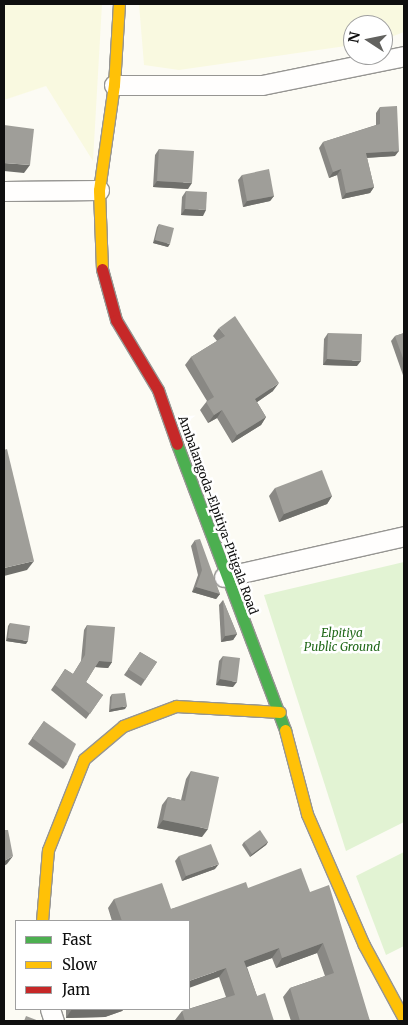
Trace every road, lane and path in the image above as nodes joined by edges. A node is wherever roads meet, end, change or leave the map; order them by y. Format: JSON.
{"nodes":[{"id":1,"x":119,"y":4,"type":"edge"},
{"id":2,"x":404,"y":56,"type":"edge"},
{"id":3,"x":114,"y":84,"type":"junction"},
{"id":4,"x":100,"y":190,"type":"junction"},
{"id":5,"x":4,"y":191,"type":"edge"},
{"id":6,"x":404,"y":536,"type":"edge"},
{"id":7,"x":224,"y":577,"type":"junction"},
{"id":8,"x":280,"y":712,"type":"junction"},
{"id":9,"x":42,"y":920,"type":"edge"},
{"id":10,"x":404,"y":1019,"type":"edge"}],
"edges":[{"from":1,"to":3,"type":"main road","name":"Ambalangoda-Elpitiya-Pitigala Road"},
{"from":2,"to":3,"type":"street"},
{"from":3,"to":4,"type":"main road","name":"Ambalangoda-Elpitiya-Pitigala Road"},
{"from":4,"to":5,"type":"street"},
{"from":4,"to":7,"type":"main road","name":"Ambalangoda-Elpitiya-Pitigala Road"},
{"from":6,"to":7,"type":"street"},
{"from":7,"to":8,"type":"main road","name":"Ambalangoda-Elpitiya-Pitigala Road"},
{"from":8,"to":9,"type":"main road"},
{"from":8,"to":10,"type":"main road","name":"Ambalangoda-Elpitiya-Pitigala Road"}]}
